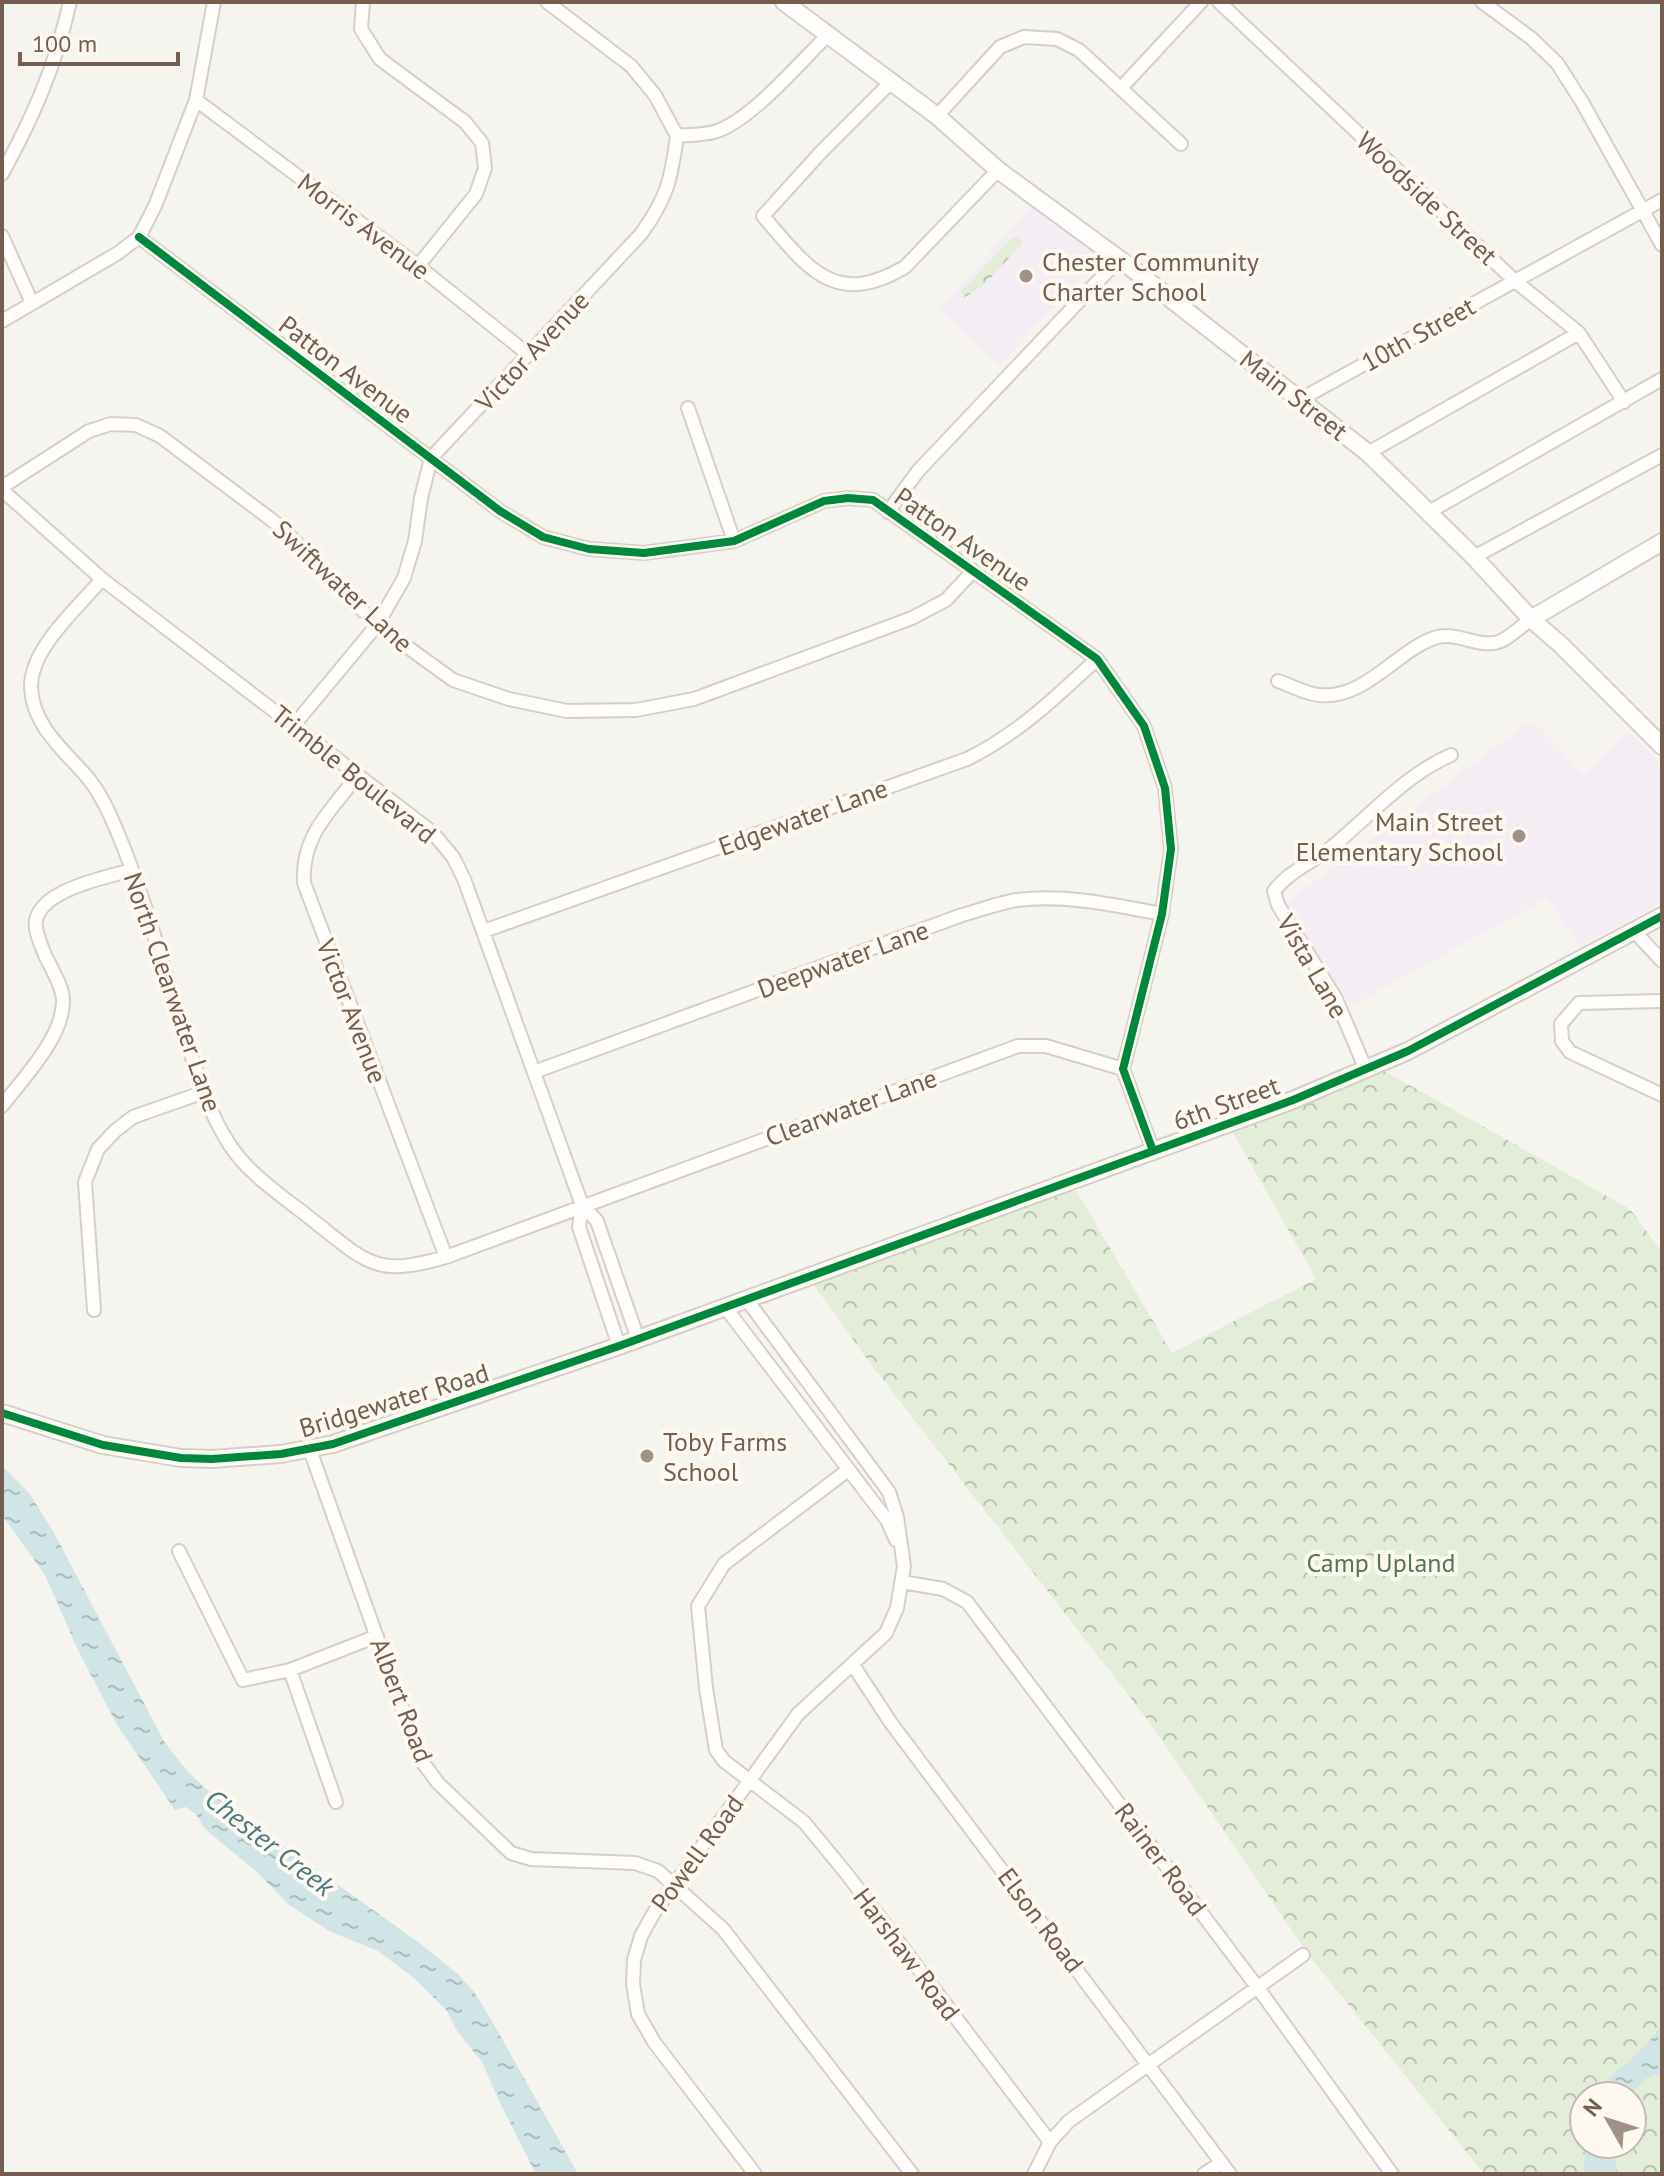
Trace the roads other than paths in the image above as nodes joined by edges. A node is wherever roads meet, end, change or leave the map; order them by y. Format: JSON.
{"nodes":[{"id":1,"x":70,"y":2,"type":"edge"},
{"id":2,"x":214,"y":2,"type":"edge"},
{"id":3,"x":363,"y":2,"type":"edge"},
{"id":4,"x":547,"y":2,"type":"edge"},
{"id":5,"x":784,"y":2,"type":"edge"},
{"id":6,"x":1201,"y":2,"type":"edge"},
{"id":7,"x":1219,"y":2,"type":"edge"},
{"id":8,"x":1482,"y":2,"type":"edge"},
{"id":9,"x":828,"y":35,"type":"junction"},
{"id":10,"x":890,"y":83,"type":"junction"},
{"id":11,"x":1121,"y":88,"type":"junction"},
{"id":12,"x":196,"y":100,"type":"junction"},
{"id":13,"x":937,"y":116,"type":"junction"},
{"id":14,"x":677,"y":136,"type":"junction"},
{"id":15,"x":1181,"y":144,"type":"dead end"},
{"id":16,"x":998,"y":170,"type":"junction"},
{"id":17,"x":2,"y":174,"type":"edge"},
{"id":18,"x":1662,"y":200,"type":"edge"},
{"id":19,"x":1644,"y":211,"type":"junction"},
{"id":20,"x":2,"y":236,"type":"edge"},
{"id":21,"x":139,"y":237,"type":"junction"},
{"id":22,"x":1662,"y":245,"type":"edge"},
{"id":23,"x":1119,"y":259,"type":"junction"},
{"id":24,"x":418,"y":266,"type":"junction"},
{"id":25,"x":1514,"y":280,"type":"junction"},
{"id":26,"x":32,"y":303,"type":"junction"},
{"id":27,"x":2,"y":321,"type":"edge"},
{"id":28,"x":1579,"y":333,"type":"junction"},
{"id":29,"x":529,"y":355,"type":"junction"},
{"id":30,"x":1662,"y":379,"type":"edge"},
{"id":31,"x":1301,"y":399,"type":"junction"},
{"id":32,"x":1624,"y":402,"type":"junction"},
{"id":33,"x":688,"y":408,"type":"dead end"},
{"id":34,"x":1368,"y":453,"type":"junction"},
{"id":35,"x":1662,"y":455,"type":"edge"},
{"id":36,"x":431,"y":458,"type":"junction"},
{"id":37,"x":2,"y":488,"type":"edge"},
{"id":38,"x":888,"y":512,"type":"junction"},
{"id":39,"x":1429,"y":512,"type":"junction"},
{"id":40,"x":734,"y":541,"type":"junction"},
{"id":41,"x":1662,"y":542,"type":"edge"},
{"id":42,"x":1474,"y":557,"type":"junction"},
{"id":43,"x":973,"y":571,"type":"junction"},
{"id":44,"x":102,"y":579,"type":"junction"},
{"id":45,"x":1531,"y":619,"type":"junction"},
{"id":46,"x":377,"y":625,"type":"junction"},
{"id":47,"x":1097,"y":659,"type":"junction"},
{"id":48,"x":1278,"y":681,"type":"dead end"},
{"id":49,"x":294,"y":725,"type":"junction"},
{"id":50,"x":1658,"y":735,"type":"edge"},
{"id":51,"x":1451,"y":755,"type":"dead end"},
{"id":52,"x":358,"y":775,"type":"junction"},
{"id":53,"x":131,"y":870,"type":"junction"},
{"id":54,"x":1162,"y":914,"type":"junction"},
{"id":55,"x":1662,"y":916,"type":"edge"},
{"id":56,"x":484,"y":931,"type":"junction"},
{"id":57,"x":1634,"y":931,"type":"junction"},
{"id":58,"x":1662,"y":961,"type":"edge"},
{"id":59,"x":1662,"y":1001,"type":"edge"},
{"id":60,"x":1123,"y":1069,"type":"junction"},
{"id":61,"x":1366,"y":1070,"type":"junction"},
{"id":62,"x":534,"y":1072,"type":"junction"},
{"id":63,"x":204,"y":1092,"type":"junction"},
{"id":64,"x":1662,"y":1095,"type":"edge"},
{"id":65,"x":2,"y":1106,"type":"edge"},
{"id":66,"x":1153,"y":1151,"type":"junction"},
{"id":67,"x":582,"y":1205,"type":"junction"},
{"id":68,"x":446,"y":1257,"type":"junction"},
{"id":69,"x":786,"y":1286,"type":"joint"},
{"id":70,"x":747,"y":1300,"type":"junction"},
{"id":71,"x":725,"y":1307,"type":"junction"},
{"id":72,"x":94,"y":1310,"type":"dead end"},
{"id":73,"x":638,"y":1339,"type":"junction"},
{"id":74,"x":619,"y":1346,"type":"junction"},
{"id":75,"x":2,"y":1413,"type":"edge"},
{"id":76,"x":310,"y":1450,"type":"junction"},
{"id":77,"x":848,"y":1470,"type":"junction"},
{"id":78,"x":901,"y":1549,"type":"junction"},
{"id":79,"x":179,"y":1551,"type":"dead end"},
{"id":80,"x":902,"y":1582,"type":"junction"},
{"id":81,"x":377,"y":1636,"type":"junction"},
{"id":82,"x":853,"y":1665,"type":"junction"},
{"id":83,"x":290,"y":1670,"type":"junction"},
{"id":84,"x":749,"y":1780,"type":"junction"},
{"id":85,"x":336,"y":1802,"type":"dead end"},
{"id":86,"x":675,"y":1886,"type":"junction"},
{"id":87,"x":1303,"y":1955,"type":"dead end"},
{"id":88,"x":1258,"y":1988,"type":"junction"},
{"id":89,"x":1149,"y":2063,"type":"junction"},
{"id":90,"x":1050,"y":2142,"type":"junction"},
{"id":91,"x":1221,"y":2163,"type":"junction"},
{"id":92,"x":755,"y":2174,"type":"edge"},
{"id":93,"x":912,"y":2174,"type":"edge"},
{"id":94,"x":1034,"y":2174,"type":"edge"},
{"id":95,"x":1204,"y":2174,"type":"edge"},
{"id":96,"x":1230,"y":2174,"type":"edge"},
{"id":97,"x":1392,"y":2174,"type":"edge"}],
"edges":[{"from":1,"to":17,"type":"street"},
{"from":2,"to":12,"type":"street"},
{"from":3,"to":24,"type":"street"},
{"from":4,"to":14,"type":"street"},
{"from":5,"to":9,"type":"street","name":"Main Street"},
{"from":6,"to":11,"type":"street"},
{"from":7,"to":25,"type":"street","name":"Woodside Street"},
{"from":8,"to":19,"type":"street"},
{"from":9,"to":10,"type":"street","name":"Main Street"},
{"from":9,"to":14,"type":"street"},
{"from":10,"to":13,"type":"street","name":"Main Street"},
{"from":10,"to":16,"type":"street"},
{"from":11,"to":13,"type":"street"},
{"from":11,"to":15,"type":"street"},
{"from":12,"to":21,"type":"street"},
{"from":12,"to":24,"type":"street","name":"Morris Avenue"},
{"from":13,"to":16,"type":"street","name":"Main Street"},
{"from":14,"to":29,"type":"street","name":"Victor Avenue"},
{"from":16,"to":23,"type":"street","name":"Main Street"},
{"from":18,"to":19,"type":"street","name":"10th Street"},
{"from":19,"to":22,"type":"street"},
{"from":19,"to":25,"type":"street","name":"10th Street"},
{"from":20,"to":26,"type":"street"},
{"from":21,"to":26,"type":"street"},
{"from":21,"to":36,"type":"street","name":"Patton Avenue"},
{"from":23,"to":31,"type":"street","name":"Main Street"},
{"from":23,"to":38,"type":"street"},
{"from":24,"to":29,"type":"street","name":"Morris Avenue"},
{"from":25,"to":28,"type":"street","name":"Woodside Street"},
{"from":25,"to":31,"type":"street","name":"10th Street"},
{"from":26,"to":27,"type":"street"},
{"from":28,"to":32,"type":"street","name":"Woodside Street"},
{"from":28,"to":34,"type":"street"},
{"from":29,"to":36,"type":"street","name":"Victor Avenue"},
{"from":30,"to":32,"type":"street"},
{"from":31,"to":34,"type":"street","name":"Main Street"},
{"from":32,"to":39,"type":"street"},
{"from":33,"to":40,"type":"street"},
{"from":34,"to":39,"type":"street","name":"Main Street"},
{"from":35,"to":42,"type":"street"},
{"from":36,"to":40,"type":"street","name":"Patton Avenue"},
{"from":36,"to":46,"type":"street"},
{"from":37,"to":44,"type":"street","name":"Trimble Boulevard"},
{"from":37,"to":46,"type":"street","name":"Swiftwater Lane"},
{"from":38,"to":40,"type":"street","name":"Patton Avenue"},
{"from":38,"to":43,"type":"street","name":"Patton Avenue"},
{"from":39,"to":42,"type":"street","name":"Main Street"},
{"from":41,"to":45,"type":"street"},
{"from":42,"to":45,"type":"street","name":"Main Street"},
{"from":43,"to":46,"type":"street","name":"Swiftwater Lane"},
{"from":43,"to":47,"type":"street","name":"Patton Avenue"},
{"from":44,"to":49,"type":"street","name":"Trimble Boulevard"},
{"from":44,"to":53,"type":"street","name":"North Clearwater Lane"},
{"from":45,"to":48,"type":"street"},
{"from":45,"to":50,"type":"street","name":"Main Street"},
{"from":46,"to":49,"type":"street"},
{"from":47,"to":54,"type":"street","name":"Patton Avenue"},
{"from":47,"to":56,"type":"street","name":"Edgewater Lane"},
{"from":49,"to":52,"type":"street","name":"Trimble Boulevard"},
{"from":51,"to":61,"type":"street","name":"Vista Lane"},
{"from":52,"to":56,"type":"street","name":"Trimble Boulevard"},
{"from":52,"to":68,"type":"street","name":"Victor Avenue"},
{"from":53,"to":63,"type":"street","name":"North Clearwater Lane"},
{"from":53,"to":65,"type":"street"},
{"from":54,"to":60,"type":"street","name":"Patton Avenue"},
{"from":54,"to":62,"type":"street","name":"Deepwater Lane"},
{"from":55,"to":57,"type":"street","name":"6th Street"},
{"from":56,"to":62,"type":"street","name":"Trimble Boulevard"},
{"from":57,"to":58,"type":"street"},
{"from":57,"to":61,"type":"street","name":"6th Street"},
{"from":59,"to":64,"type":"street"},
{"from":60,"to":66,"type":"street"},
{"from":60,"to":67,"type":"street","name":"Clearwater Lane"},
{"from":61,"to":66,"type":"street","name":"6th Street"},
{"from":62,"to":67,"type":"street","name":"Trimble Boulevard"},
{"from":63,"to":68,"type":"street","name":"North Clearwater Lane"},
{"from":63,"to":72,"type":"street"},
{"from":66,"to":69,"type":"street","name":"6th Street"},
{"from":67,"to":68,"type":"street","name":"North Clearwater Lane"},
{"from":67,"to":73,"type":"street","name":"Trimble Boulevard"},
{"from":67,"to":74,"type":"street","name":"Trimble Boulevard"},
{"from":69,"to":70,"type":"street","name":"Bridgewater Road"},
{"from":70,"to":71,"type":"street","name":"Bridgewater Road"},
{"from":70,"to":78,"type":"street","name":"Powell Road"},
{"from":71,"to":73,"type":"street","name":"Bridgewater Road"},
{"from":71,"to":77,"type":"street","name":"Powell Road"},
{"from":73,"to":74,"type":"street","name":"Bridgewater Road"},
{"from":74,"to":76,"type":"street","name":"Bridgewater Road"},
{"from":75,"to":76,"type":"street","name":"Bridgewater Road"},
{"from":76,"to":81,"type":"street","name":"Albert Road"},
{"from":77,"to":78,"type":"street","name":"Powell Road"},
{"from":77,"to":84,"type":"street","name":"Harshaw Road"},
{"from":78,"to":80,"type":"street","name":"Powell Road"},
{"from":79,"to":83,"type":"street"},
{"from":80,"to":82,"type":"street","name":"Powell Road"},
{"from":80,"to":88,"type":"street","name":"Rainer Road"},
{"from":81,"to":83,"type":"street"},
{"from":81,"to":86,"type":"street","name":"Albert Road"},
{"from":82,"to":84,"type":"street","name":"Powell Road"},
{"from":82,"to":89,"type":"street","name":"Elson Road"},
{"from":83,"to":85,"type":"street"},
{"from":84,"to":86,"type":"street","name":"Powell Road"},
{"from":84,"to":90,"type":"street","name":"Harshaw Road"},
{"from":86,"to":92,"type":"street","name":"Powell Road"},
{"from":86,"to":93,"type":"street","name":"Albert Road"},
{"from":87,"to":88,"type":"street"},
{"from":88,"to":89,"type":"street"},
{"from":88,"to":97,"type":"street","name":"Rainer Road"},
{"from":89,"to":90,"type":"street"},
{"from":89,"to":91,"type":"street","name":"Elson Road"},
{"from":90,"to":94,"type":"street"},
{"from":91,"to":95,"type":"street"},
{"from":91,"to":96,"type":"street","name":"Elson Road"}]}
